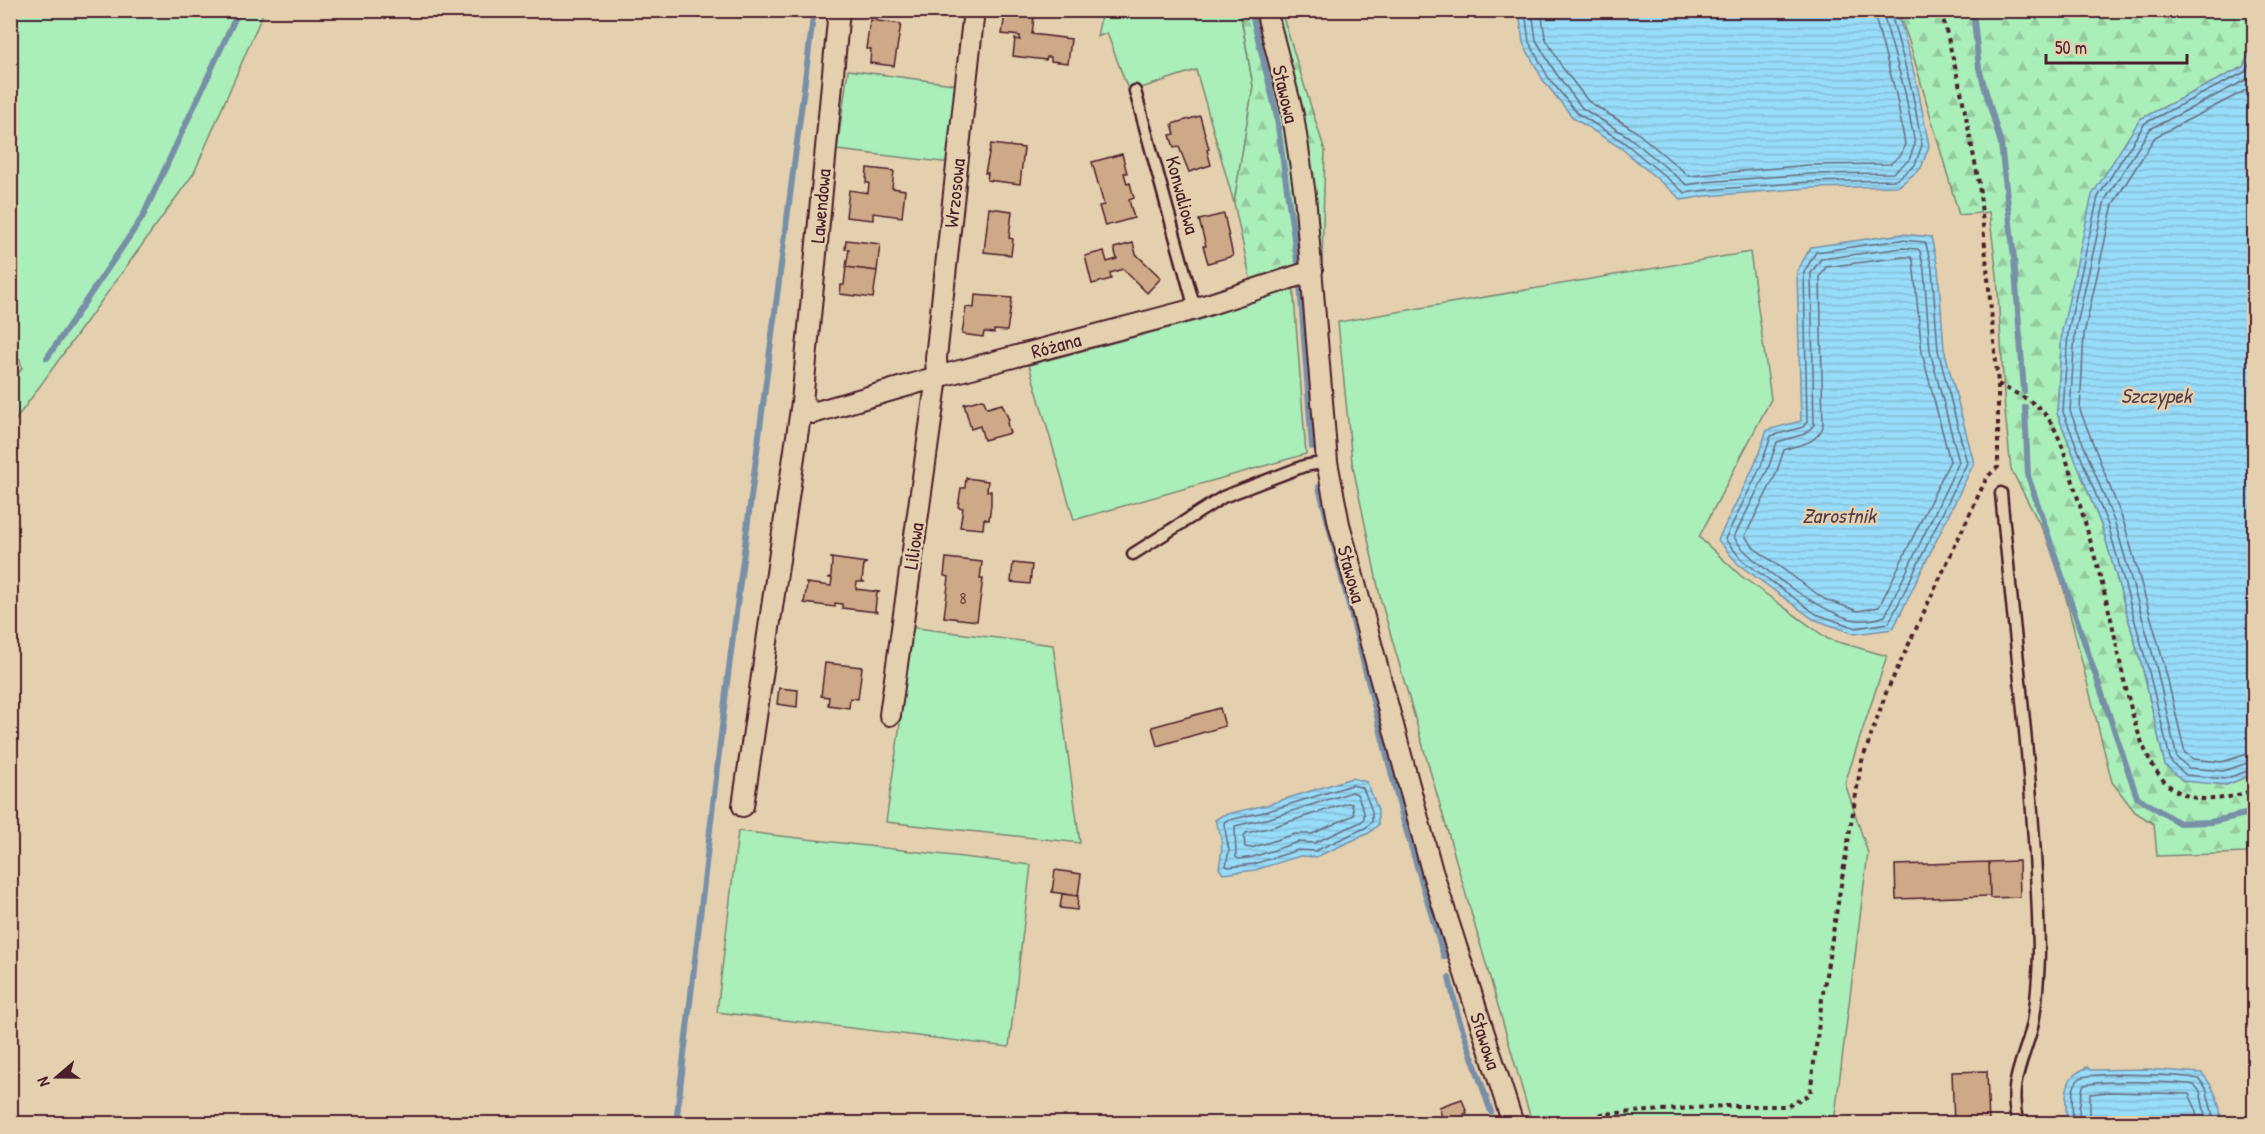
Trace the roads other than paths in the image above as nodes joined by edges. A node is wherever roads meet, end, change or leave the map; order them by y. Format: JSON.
{"nodes":[{"id":1,"x":839,"y":10,"type":"edge"},
{"id":2,"x":974,"y":10,"type":"edge"},
{"id":3,"x":1266,"y":10,"type":"edge"},
{"id":4,"x":1135,"y":91,"type":"dead end"},
{"id":5,"x":1312,"y":271,"type":"junction"},
{"id":6,"x":1195,"y":309,"type":"junction"},
{"id":7,"x":937,"y":377,"type":"junction"},
{"id":8,"x":802,"y":402,"type":"junction"},
{"id":9,"x":1327,"y":462,"type":"junction"},
{"id":10,"x":2001,"y":493,"type":"dead end"},
{"id":11,"x":1133,"y":554,"type":"dead end"},
{"id":12,"x":890,"y":716,"type":"dead end"},
{"id":13,"x":743,"y":806,"type":"dead end"},
{"id":14,"x":1513,"y":1124,"type":"edge"},
{"id":15,"x":2018,"y":1124,"type":"edge"}],
"edges":[{"from":1,"to":8,"type":"street","name":"Lawendowa"},
{"from":2,"to":7,"type":"street","name":"Wrzosowa"},
{"from":3,"to":5,"type":"street","name":"Stawowa"},
{"from":4,"to":6,"type":"lane","name":"Konwaliowa"},
{"from":5,"to":6,"type":"street","name":"Różana"},
{"from":5,"to":9,"type":"street","name":"Stawowa"},
{"from":6,"to":7,"type":"street","name":"Różana"},
{"from":7,"to":8,"type":"street","name":"Różana"},
{"from":7,"to":12,"type":"street","name":"Liliowa"},
{"from":8,"to":13,"type":"street","name":"Lawendowa"},
{"from":9,"to":11,"type":"lane"},
{"from":9,"to":14,"type":"street","name":"Stawowa"},
{"from":10,"to":15,"type":"lane"}]}
